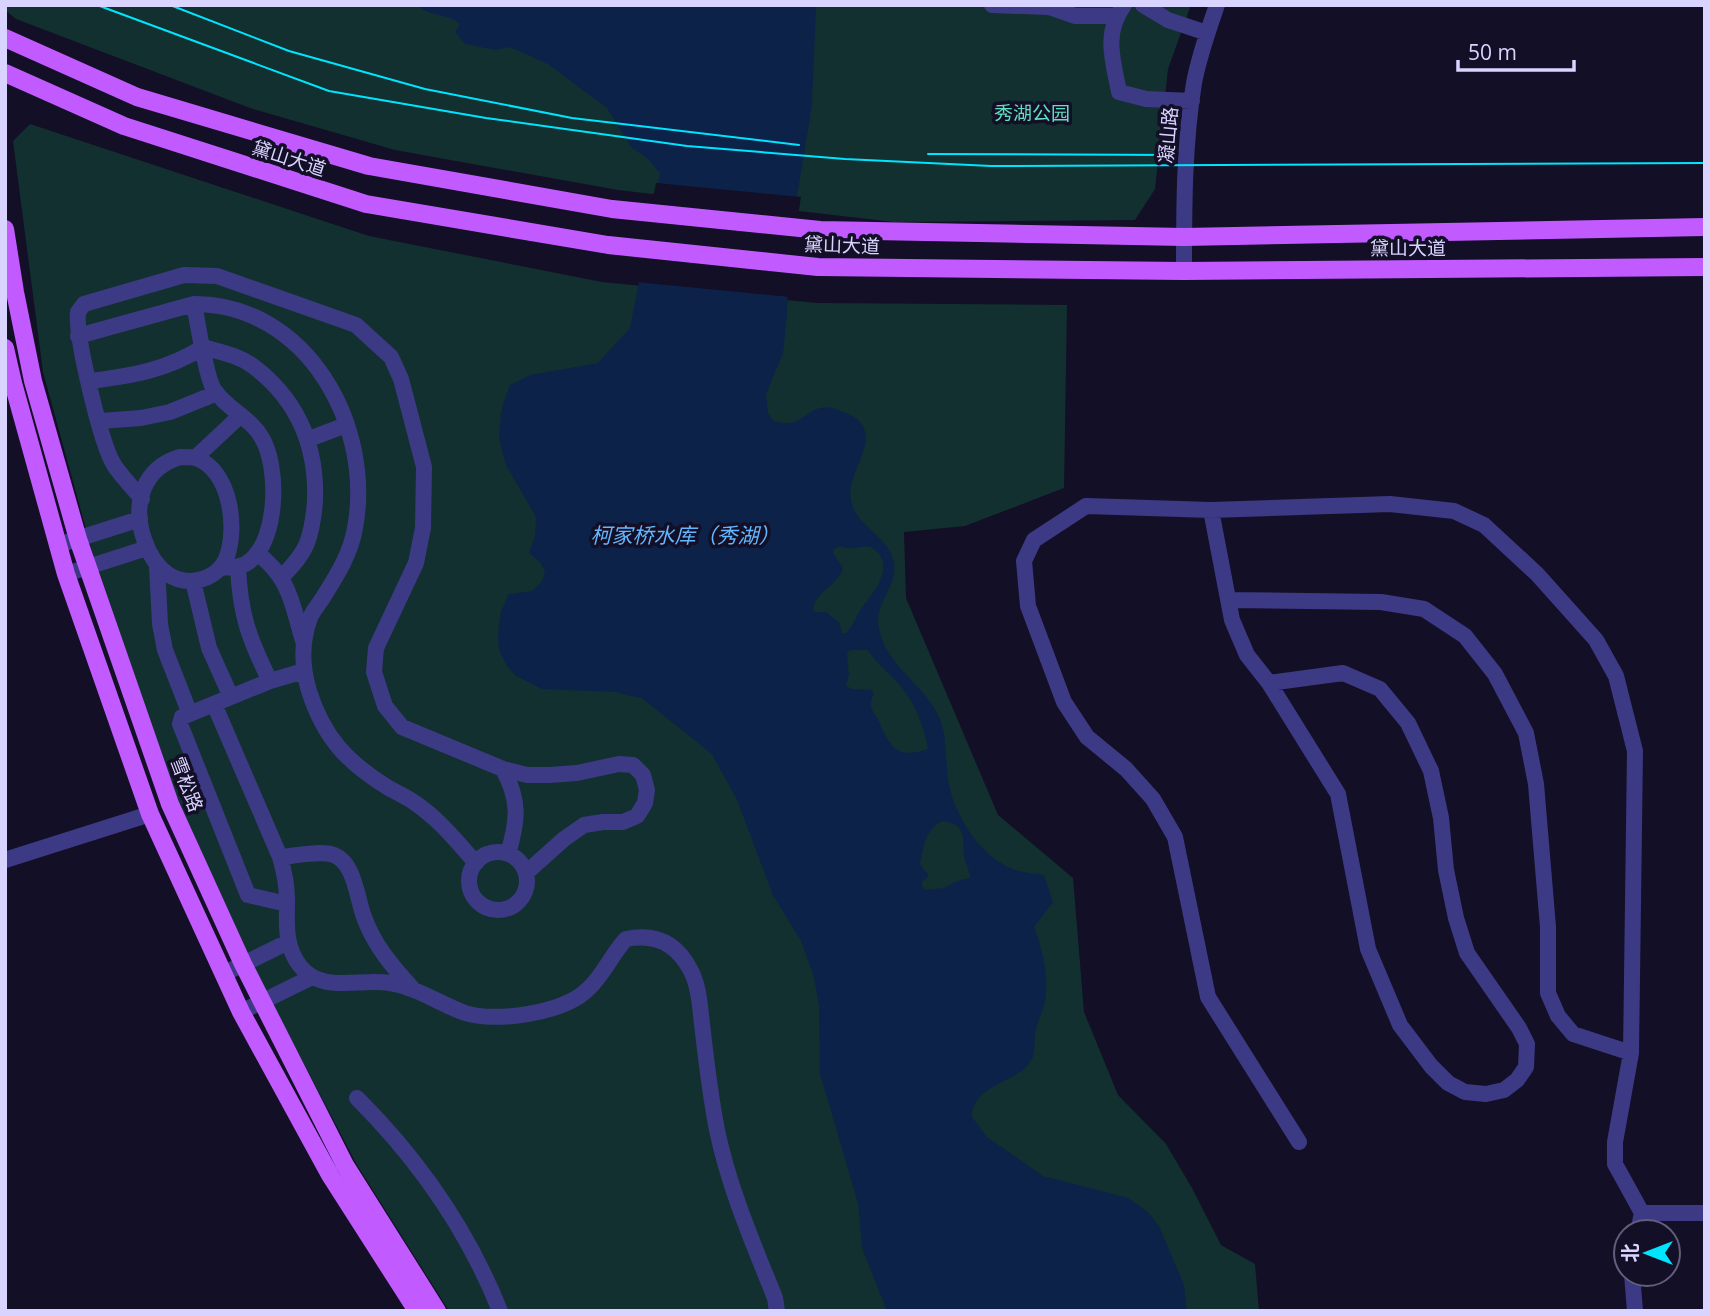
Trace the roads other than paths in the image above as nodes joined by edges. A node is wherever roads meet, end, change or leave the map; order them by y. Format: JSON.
{"nodes":[{"id":1,"x":992,"y":5,"type":"edge"},
{"id":2,"x":1143,"y":5,"type":"edge"},
{"id":3,"x":1217,"y":5,"type":"edge"},
{"id":4,"x":1120,"y":10,"type":"edge"},
{"id":5,"x":1207,"y":33,"type":"junction"},
{"id":6,"x":5,"y":38,"type":"edge"},
{"id":7,"x":5,"y":73,"type":"edge"},
{"id":8,"x":1192,"y":101,"type":"junction"},
{"id":9,"x":1705,"y":227,"type":"edge"},
{"id":10,"x":5,"y":229,"type":"edge"},
{"id":11,"x":1184,"y":237,"type":"junction"},
{"id":12,"x":1705,"y":267,"type":"edge"},
{"id":13,"x":1184,"y":271,"type":"junction"},
{"id":14,"x":194,"y":304,"type":"junction"},
{"id":15,"x":78,"y":336,"type":"junction"},
{"id":16,"x":203,"y":347,"type":"junction"},
{"id":17,"x":5,"y":348,"type":"edge"},
{"id":18,"x":90,"y":381,"type":"junction"},
{"id":19,"x":217,"y":393,"type":"junction"},
{"id":20,"x":241,"y":415,"type":"junction"},
{"id":21,"x":100,"y":421,"type":"junction"},
{"id":22,"x":346,"y":425,"type":"junction"},
{"id":23,"x":309,"y":439,"type":"junction"},
{"id":24,"x":195,"y":458,"type":"junction"},
{"id":25,"x":142,"y":499,"type":"junction"},
{"id":26,"x":1211,"y":510,"type":"junction"},
{"id":27,"x":140,"y":519,"type":"junction"},
{"id":28,"x":78,"y":539,"type":"junction"},
{"id":29,"x":58,"y":545,"type":"junction"},
{"id":30,"x":147,"y":548,"type":"junction"},
{"id":31,"x":257,"y":553,"type":"junction"},
{"id":32,"x":157,"y":565,"type":"junction"},
{"id":33,"x":87,"y":567,"type":"junction"},
{"id":34,"x":238,"y":567,"type":"junction"},
{"id":35,"x":220,"y":568,"type":"junction"},
{"id":36,"x":66,"y":574,"type":"junction"},
{"id":37,"x":282,"y":577,"type":"junction"},
{"id":38,"x":193,"y":581,"type":"junction"},
{"id":39,"x":1229,"y":600,"type":"junction"},
{"id":40,"x":304,"y":645,"type":"junction"},
{"id":41,"x":304,"y":671,"type":"junction"},
{"id":42,"x":270,"y":681,"type":"junction"},
{"id":43,"x":1269,"y":683,"type":"junction"},
{"id":44,"x":231,"y":697,"type":"junction"},
{"id":45,"x":214,"y":704,"type":"junction"},
{"id":46,"x":190,"y":714,"type":"junction"},
{"id":47,"x":503,"y":769,"type":"junction"},
{"id":48,"x":150,"y":814,"type":"junction"},
{"id":49,"x":508,"y":854,"type":"junction"},
{"id":50,"x":280,"y":857,"type":"junction"},
{"id":51,"x":5,"y":860,"type":"edge"},
{"id":52,"x":476,"y":863,"type":"junction"},
{"id":53,"x":526,"y":873,"type":"junction"},
{"id":54,"x":287,"y":904,"type":"junction"},
{"id":55,"x":288,"y":942,"type":"junction"},
{"id":56,"x":243,"y":964,"type":"junction"},
{"id":57,"x":223,"y":974,"type":"junction"},
{"id":58,"x":312,"y":977,"type":"junction"},
{"id":59,"x":416,"y":993,"type":"junction"},
{"id":60,"x":261,"y":1002,"type":"junction"},
{"id":61,"x":241,"y":1012,"type":"junction"},
{"id":62,"x":1631,"y":1053,"type":"junction"},
{"id":63,"x":356,"y":1098,"type":"dead end"},
{"id":64,"x":1299,"y":1142,"type":"dead end"},
{"id":65,"x":1642,"y":1213,"type":"junction"},
{"id":66,"x":1705,"y":1213,"type":"edge"},
{"id":67,"x":1641,"y":1218,"type":"edge"},
{"id":68,"x":1633,"y":1288,"type":"edge"},
{"id":69,"x":417,"y":1311,"type":"edge"},
{"id":70,"x":437,"y":1311,"type":"edge"},
{"id":71,"x":500,"y":1311,"type":"edge"},
{"id":72,"x":777,"y":1311,"type":"edge"},
{"id":73,"x":1635,"y":1311,"type":"edge"}],
"edges":[{"from":1,"to":4,"type":"street"},
{"from":2,"to":5,"type":"street"},
{"from":3,"to":5,"type":"street","name":"凝山路"},
{"from":4,"to":8,"type":"street"},
{"from":5,"to":8,"type":"street","name":"凝山路"},
{"from":6,"to":11,"type":"main road","name":"黛山大道"},
{"from":7,"to":13,"type":"main road","name":"黛山大道"},
{"from":8,"to":11,"type":"street","name":"凝山路"},
{"from":9,"to":11,"type":"main road","name":"黛山大道"},
{"from":10,"to":28,"type":"main road","name":"雪松路"},
{"from":11,"to":13,"type":"street","name":"凝山路"},
{"from":12,"to":13,"type":"main road","name":"黛山大道"},
{"from":14,"to":15,"type":"street"},
{"from":14,"to":16,"type":"street"},
{"from":14,"to":22,"type":"street"},
{"from":15,"to":18,"type":"street"},
{"from":15,"to":47,"type":"street"},
{"from":16,"to":18,"type":"street"},
{"from":16,"to":19,"type":"street"},
{"from":16,"to":23,"type":"street"},
{"from":17,"to":29,"type":"main road"},
{"from":18,"to":21,"type":"street"},
{"from":19,"to":20,"type":"street"},
{"from":19,"to":21,"type":"street"},
{"from":20,"to":24,"type":"street"},
{"from":20,"to":31,"type":"street"},
{"from":21,"to":25,"type":"street"},
{"from":22,"to":23,"type":"street"},
{"from":22,"to":40,"type":"street"},
{"from":23,"to":37,"type":"street"},
{"from":24,"to":25,"type":"street"},
{"from":24,"to":35,"type":"street"},
{"from":25,"to":27,"type":"street"},
{"from":26,"to":39,"type":"street"},
{"from":26,"to":62,"type":"street"},
{"from":26,"to":64,"type":"street"},
{"from":27,"to":28,"type":"street"},
{"from":27,"to":30,"type":"street"},
{"from":28,"to":29,"type":"street"},
{"from":28,"to":33,"type":"main road","name":"雪松路"},
{"from":29,"to":36,"type":"main road"},
{"from":30,"to":32,"type":"street"},
{"from":30,"to":33,"type":"street"},
{"from":31,"to":34,"type":"street"},
{"from":31,"to":37,"type":"street"},
{"from":32,"to":38,"type":"street"},
{"from":32,"to":46,"type":"street"},
{"from":33,"to":36,"type":"street"},
{"from":33,"to":56,"type":"main road","name":"雪松路"},
{"from":34,"to":35,"type":"street"},
{"from":34,"to":42,"type":"street"},
{"from":35,"to":38,"type":"street"},
{"from":36,"to":48,"type":"main road"},
{"from":37,"to":40,"type":"street"},
{"from":38,"to":44,"type":"street"},
{"from":39,"to":43,"type":"street"},
{"from":39,"to":62,"type":"street"},
{"from":40,"to":41,"type":"street"},
{"from":41,"to":42,"type":"street"},
{"from":41,"to":52,"type":"street"},
{"from":42,"to":44,"type":"street"},
{"from":43,"to":43,"type":"street"},
{"from":44,"to":45,"type":"street"},
{"from":45,"to":46,"type":"street"},
{"from":45,"to":50,"type":"street"},
{"from":46,"to":54,"type":"street"},
{"from":47,"to":49,"type":"street"},
{"from":47,"to":53,"type":"street"},
{"from":48,"to":51,"type":"street"},
{"from":48,"to":57,"type":"main road"},
{"from":49,"to":52,"type":"street"},
{"from":49,"to":53,"type":"street"},
{"from":50,"to":54,"type":"street"},
{"from":50,"to":59,"type":"street"},
{"from":52,"to":53,"type":"street"},
{"from":54,"to":55,"type":"street"},
{"from":55,"to":56,"type":"street"},
{"from":55,"to":58,"type":"street"},
{"from":56,"to":57,"type":"street"},
{"from":56,"to":60,"type":"main road","name":"雪松路"},
{"from":57,"to":61,"type":"main road"},
{"from":58,"to":59,"type":"street"},
{"from":58,"to":60,"type":"street"},
{"from":59,"to":72,"type":"street"},
{"from":60,"to":61,"type":"street"},
{"from":60,"to":70,"type":"main road","name":"雪松路"},
{"from":61,"to":69,"type":"main road"},
{"from":62,"to":65,"type":"street"},
{"from":63,"to":71,"type":"street"},
{"from":65,"to":66,"type":"street"},
{"from":65,"to":67,"type":"street"},
{"from":68,"to":73,"type":"street"}]}
